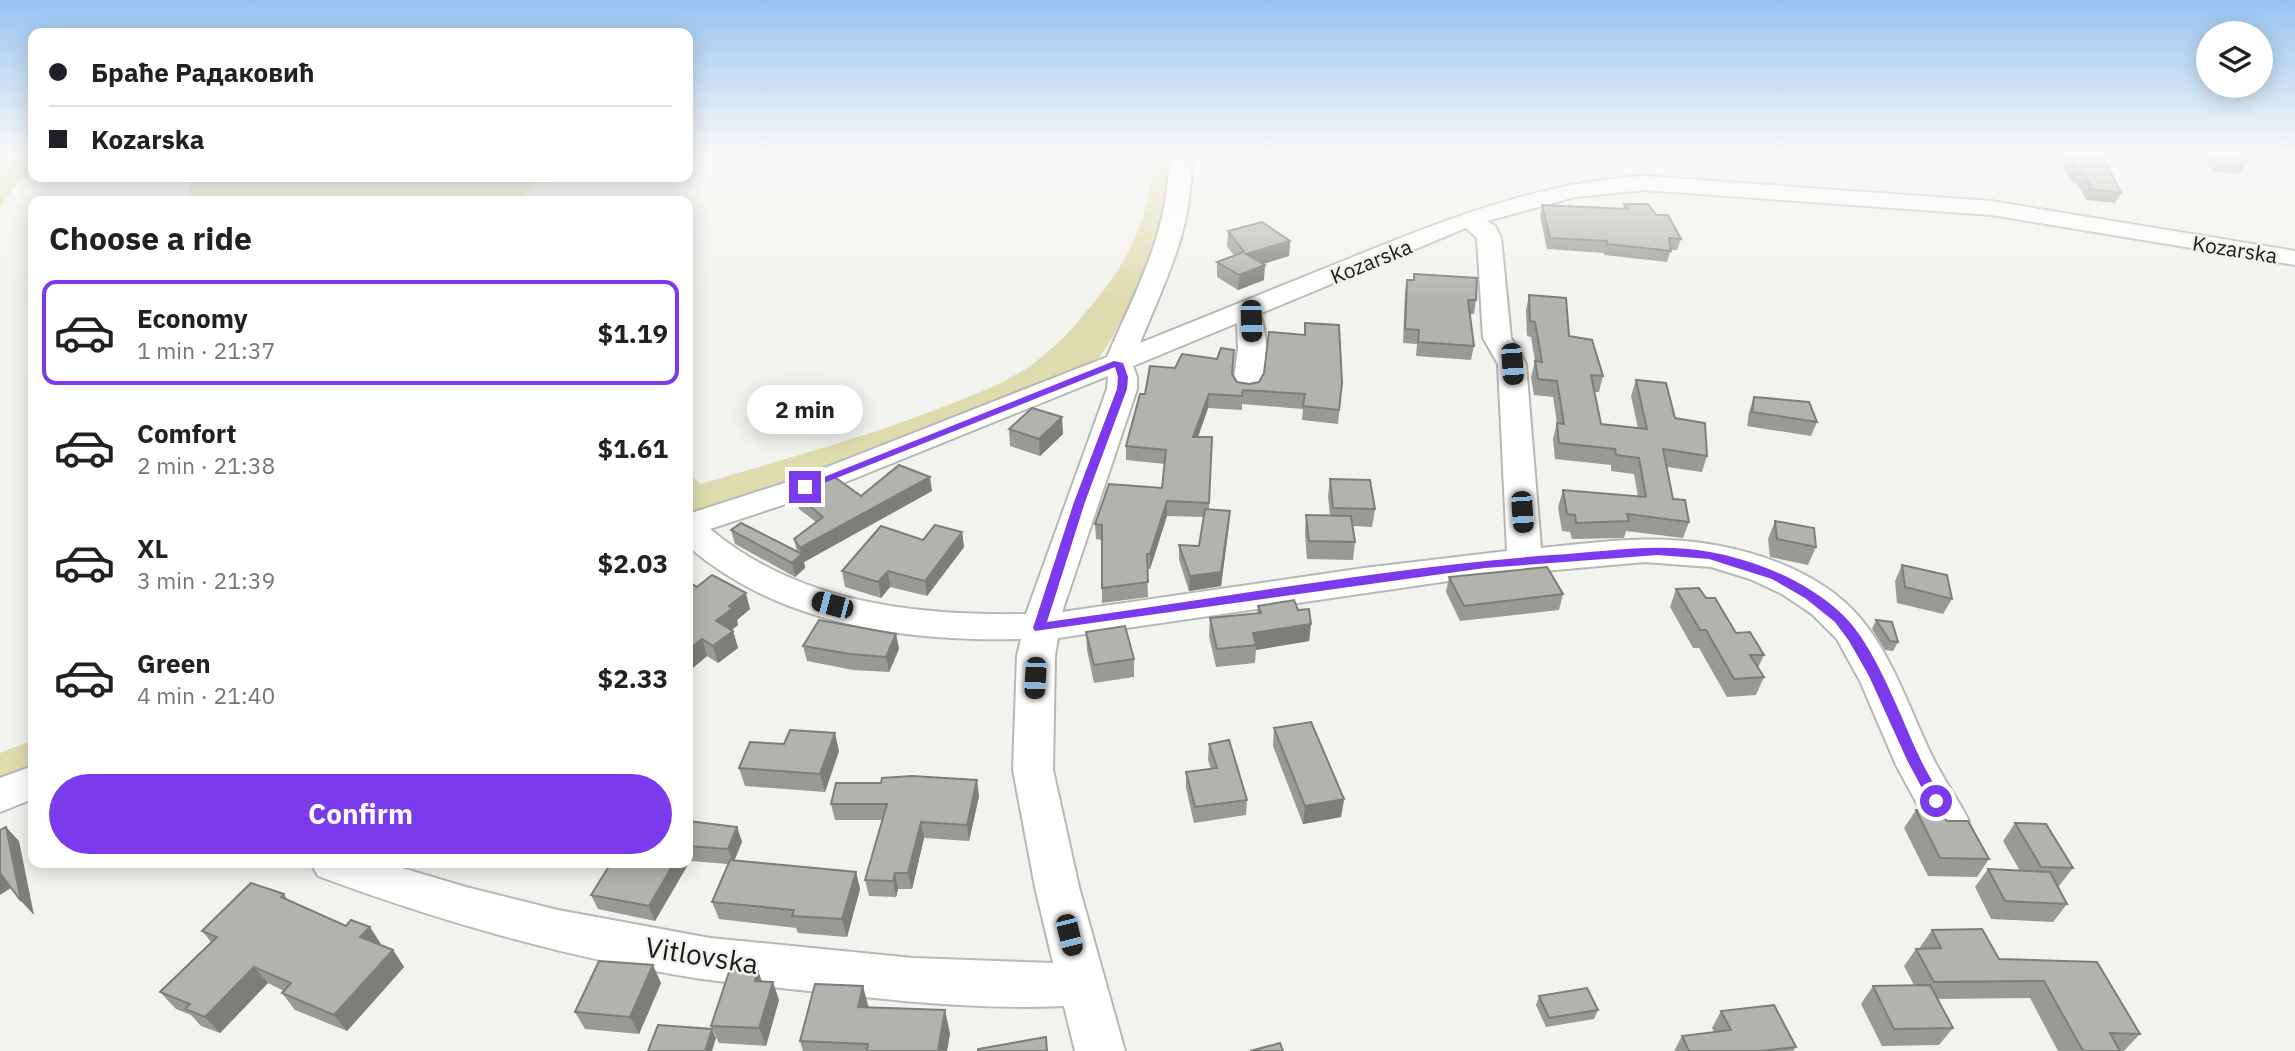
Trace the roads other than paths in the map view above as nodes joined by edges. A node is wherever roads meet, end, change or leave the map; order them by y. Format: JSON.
{"nodes":[{"id":1,"x":1181,"y":202,"type":"edge"},
{"id":2,"x":1518,"y":202,"type":"edge"},
{"id":3,"x":1912,"y":202,"type":"edge"},
{"id":4,"x":1468,"y":219,"type":"junction"},
{"id":5,"x":2295,"y":258,"type":"edge"},
{"id":6,"x":1245,"y":312,"type":"junction"},
{"id":7,"x":1121,"y":354,"type":"junction"},
{"id":8,"x":1247,"y":387,"type":"edge"},
{"id":9,"x":693,"y":524,"type":"edge"},
{"id":10,"x":693,"y":530,"type":"edge"},
{"id":11,"x":1525,"y":561,"type":"junction"},
{"id":12,"x":1040,"y":628,"type":"junction"},
{"id":13,"x":28,"y":784,"type":"edge"},
{"id":14,"x":0,"y":796,"type":"edge"},
{"id":15,"x":1948,"y":821,"type":"edge"},
{"id":16,"x":346,"y":868,"type":"edge"},
{"id":17,"x":1081,"y":983,"type":"junction"},
{"id":18,"x":1100,"y":1051,"type":"edge"}],
"edges":[{"from":1,"to":7,"type":"street"},
{"from":2,"to":4,"type":"street","name":"Kozarska"},
{"from":3,"to":5,"type":"street","name":"Kozarska"},
{"from":4,"to":6,"type":"street","name":"Kozarska"},
{"from":4,"to":11,"type":"street"},
{"from":6,"to":7,"type":"street","name":"Kozarska"},
{"from":6,"to":8,"type":"street"},
{"from":7,"to":9,"type":"street","name":"Kozarska"},
{"from":7,"to":12,"type":"street"},
{"from":10,"to":12,"type":"street"},
{"from":11,"to":12,"type":"street"},
{"from":11,"to":15,"type":"street"},
{"from":12,"to":17,"type":"street"},
{"from":13,"to":14,"type":"street"},
{"from":16,"to":17,"type":"street","name":"Vitlovska"},
{"from":17,"to":18,"type":"street"}]}
